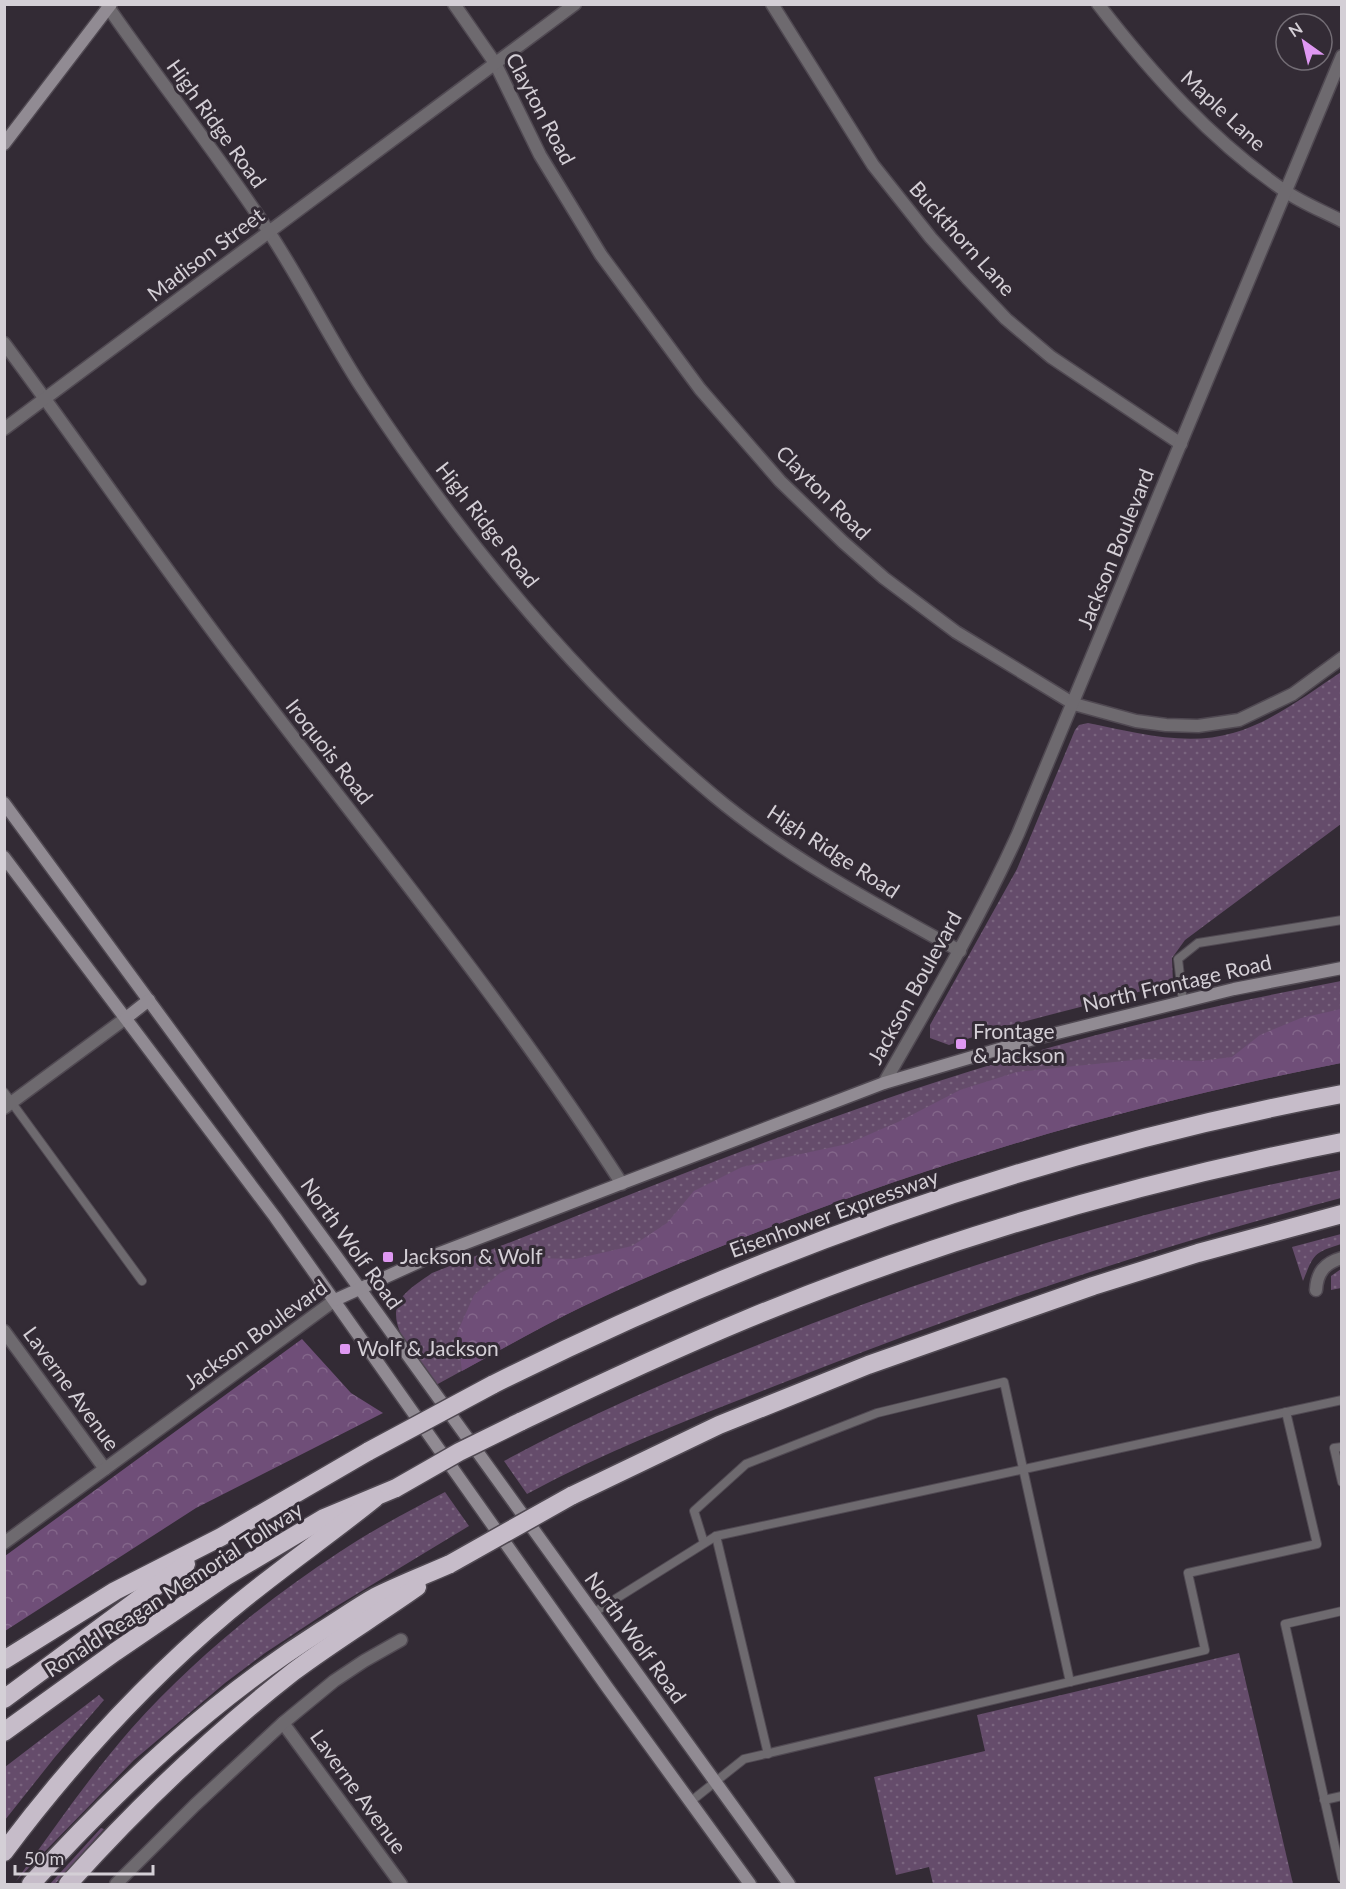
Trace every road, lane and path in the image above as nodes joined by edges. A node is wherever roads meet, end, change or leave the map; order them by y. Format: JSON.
{"nodes":[{"id":1,"x":454,"y":4,"type":"edge"},
{"id":2,"x":575,"y":4,"type":"edge"},
{"id":3,"x":772,"y":4,"type":"edge"},
{"id":4,"x":1098,"y":4,"type":"edge"},
{"id":5,"x":108,"y":6,"type":"edge"},
{"id":6,"x":1341,"y":56,"type":"edge"},
{"id":7,"x":495,"y":63,"type":"junction"},
{"id":8,"x":4,"y":144,"type":"edge"},
{"id":9,"x":1286,"y":192,"type":"junction"},
{"id":10,"x":1341,"y":221,"type":"edge"},
{"id":11,"x":269,"y":232,"type":"junction"},
{"id":12,"x":4,"y":343,"type":"edge"},
{"id":13,"x":46,"y":399,"type":"junction"},
{"id":14,"x":4,"y":429,"type":"edge"},
{"id":15,"x":1181,"y":444,"type":"junction"},
{"id":16,"x":1341,"y":658,"type":"edge"},
{"id":17,"x":1074,"y":704,"type":"junction"},
{"id":18,"x":4,"y":803,"type":"edge"},
{"id":19,"x":4,"y":857,"type":"edge"},
{"id":20,"x":1341,"y":920,"type":"edge"},
{"id":21,"x":960,"y":951,"type":"junction"},
{"id":22,"x":1341,"y":968,"type":"edge"},
{"id":23,"x":148,"y":1000,"type":"junction"},
{"id":24,"x":1183,"y":1002,"type":"junction"},
{"id":25,"x":126,"y":1018,"type":"junction"},
{"id":26,"x":884,"y":1083,"type":"junction"},
{"id":27,"x":4,"y":1092,"type":"edge"},
{"id":28,"x":1341,"y":1094,"type":"edge"},
{"id":29,"x":8,"y":1106,"type":"edge"},
{"id":30,"x":1341,"y":1142,"type":"edge"},
{"id":31,"x":622,"y":1184,"type":"junction"},
{"id":32,"x":1341,"y":1214,"type":"edge"},
{"id":33,"x":1341,"y":1258,"type":"edge"},
{"id":34,"x":142,"y":1281,"type":"dead end"},
{"id":35,"x":359,"y":1289,"type":"junction"},
{"id":36,"x":1316,"y":1290,"type":"dead end"},
{"id":37,"x":335,"y":1300,"type":"junction"},
{"id":38,"x":4,"y":1331,"type":"edge"},
{"id":39,"x":1341,"y":1400,"type":"edge"},
{"id":40,"x":1286,"y":1412,"type":"junction"},
{"id":41,"x":1341,"y":1447,"type":"edge"},
{"id":42,"x":105,"y":1469,"type":"junction"},
{"id":43,"x":1023,"y":1469,"type":"junction"},
{"id":44,"x":1341,"y":1482,"type":"edge"},
{"id":45,"x":375,"y":1498,"type":"junction"},
{"id":46,"x":716,"y":1536,"type":"junction"},
{"id":47,"x":221,"y":1537,"type":"junction"},
{"id":48,"x":4,"y":1543,"type":"edge"},
{"id":49,"x":704,"y":1543,"type":"junction"},
{"id":50,"x":450,"y":1564,"type":"junction"},
{"id":51,"x":1341,"y":1611,"type":"edge"},
{"id":52,"x":593,"y":1613,"type":"junction"},
{"id":53,"x":401,"y":1640,"type":"dead end"},
{"id":54,"x":4,"y":1660,"type":"edge"},
{"id":55,"x":1070,"y":1682,"type":"junction"},
{"id":56,"x":4,"y":1699,"type":"edge"},
{"id":57,"x":284,"y":1723,"type":"junction"},
{"id":58,"x":4,"y":1732,"type":"edge"},
{"id":59,"x":768,"y":1754,"type":"junction"},
{"id":60,"x":715,"y":1782,"type":"junction"},
{"id":61,"x":1341,"y":1797,"type":"edge"},
{"id":62,"x":1324,"y":1800,"type":"junction"},
{"id":63,"x":690,"y":1802,"type":"junction"},
{"id":64,"x":4,"y":1852,"type":"edge"},
{"id":65,"x":1341,"y":1878,"type":"edge"},
{"id":66,"x":31,"y":1884,"type":"edge"},
{"id":67,"x":68,"y":1884,"type":"edge"},
{"id":68,"x":116,"y":1884,"type":"edge"},
{"id":69,"x":401,"y":1884,"type":"edge"},
{"id":70,"x":750,"y":1884,"type":"edge"},
{"id":71,"x":789,"y":1884,"type":"edge"}],
"edges":[{"from":1,"to":7,"type":"street","name":"Clayton Road"},
{"from":2,"to":7,"type":"street","name":"Madison Street"},
{"from":3,"to":15,"type":"street","name":"Buckthorn Lane"},
{"from":4,"to":9,"type":"street","name":"Maple Lane"},
{"from":5,"to":8,"type":"main road"},
{"from":5,"to":11,"type":"street","name":"High Ridge Road"},
{"from":6,"to":9,"type":"street","name":"Jackson Boulevard"},
{"from":7,"to":11,"type":"street","name":"Madison Street"},
{"from":7,"to":17,"type":"street","name":"Clayton Road"},
{"from":9,"to":10,"type":"street","name":"Maple Lane"},
{"from":9,"to":15,"type":"street","name":"Jackson Boulevard"},
{"from":11,"to":13,"type":"street","name":"Madison Street"},
{"from":11,"to":21,"type":"street","name":"High Ridge Road"},
{"from":12,"to":13,"type":"street","name":"Iroquois Road"},
{"from":13,"to":14,"type":"street","name":"Madison Street"},
{"from":13,"to":31,"type":"street","name":"Iroquois Road"},
{"from":15,"to":17,"type":"street","name":"Jackson Boulevard"},
{"from":16,"to":17,"type":"street","name":"Clayton Road"},
{"from":17,"to":21,"type":"street","name":"Jackson Boulevard"},
{"from":18,"to":23,"type":"main road","name":"North Wolf Road"},
{"from":19,"to":25,"type":"main road"},
{"from":20,"to":24,"type":"lane"},
{"from":21,"to":26,"type":"street","name":"Jackson Boulevard"},
{"from":22,"to":24,"type":"main road","name":"North Frontage Road"},
{"from":23,"to":25,"type":"main road"},
{"from":23,"to":35,"type":"main road","name":"North Wolf Road"},
{"from":24,"to":26,"type":"main road","name":"North Frontage Road"},
{"from":25,"to":29,"type":"street"},
{"from":25,"to":37,"type":"main road"},
{"from":26,"to":31,"type":"main road","name":"Jackson Boulevard"},
{"from":27,"to":29,"type":"lane"},
{"from":28,"to":47,"type":"highway","name":"Eisenhower Expressway","bridge":true},
{"from":29,"to":34,"type":"lane"},
{"from":30,"to":45,"type":"highway","bridge":true},
{"from":31,"to":35,"type":"main road","name":"Jackson Boulevard"},
{"from":32,"to":50,"type":"highway","bridge":true},
{"from":33,"to":36,"type":"street"},
{"from":35,"to":37,"type":"main road","name":"Jackson Boulevard"},
{"from":35,"to":52,"type":"main road","name":"North Wolf Road"},
{"from":37,"to":42,"type":"street","name":"Jackson Boulevard"},
{"from":37,"to":63,"type":"main road"},
{"from":38,"to":42,"type":"street","name":"Laverne Avenue"},
{"from":39,"to":40,"type":"lane"},
{"from":40,"to":43,"type":"lane"},
{"from":40,"to":55,"type":"lane"},
{"from":41,"to":44,"type":"lane"},
{"from":42,"to":48,"type":"street","name":"Jackson Boulevard"},
{"from":43,"to":46,"type":"lane"},
{"from":43,"to":49,"type":"lane"},
{"from":43,"to":55,"type":"lane"},
{"from":45,"to":58,"type":"highway","name":"Ronald Reagan Memorial Tollway"},
{"from":45,"to":64,"type":"highway"},
{"from":46,"to":49,"type":"lane"},
{"from":46,"to":59,"type":"lane"},
{"from":47,"to":54,"type":"highway"},
{"from":47,"to":56,"type":"highway","name":"Ronald Reagan Memorial Tollway"},
{"from":49,"to":52,"type":"lane"},
{"from":50,"to":66,"type":"highway"},
{"from":50,"to":67,"type":"highway"},
{"from":51,"to":62,"type":"lane"},
{"from":52,"to":60,"type":"main road","name":"North Wolf Road"},
{"from":53,"to":57,"type":"street"},
{"from":55,"to":59,"type":"lane"},
{"from":57,"to":68,"type":"street"},
{"from":57,"to":69,"type":"street","name":"Laverne Avenue"},
{"from":59,"to":60,"type":"lane"},
{"from":60,"to":63,"type":"lane"},
{"from":60,"to":71,"type":"main road","name":"North Wolf Road"},
{"from":61,"to":62,"type":"lane"},
{"from":62,"to":65,"type":"lane"},
{"from":63,"to":70,"type":"main road"}]}
